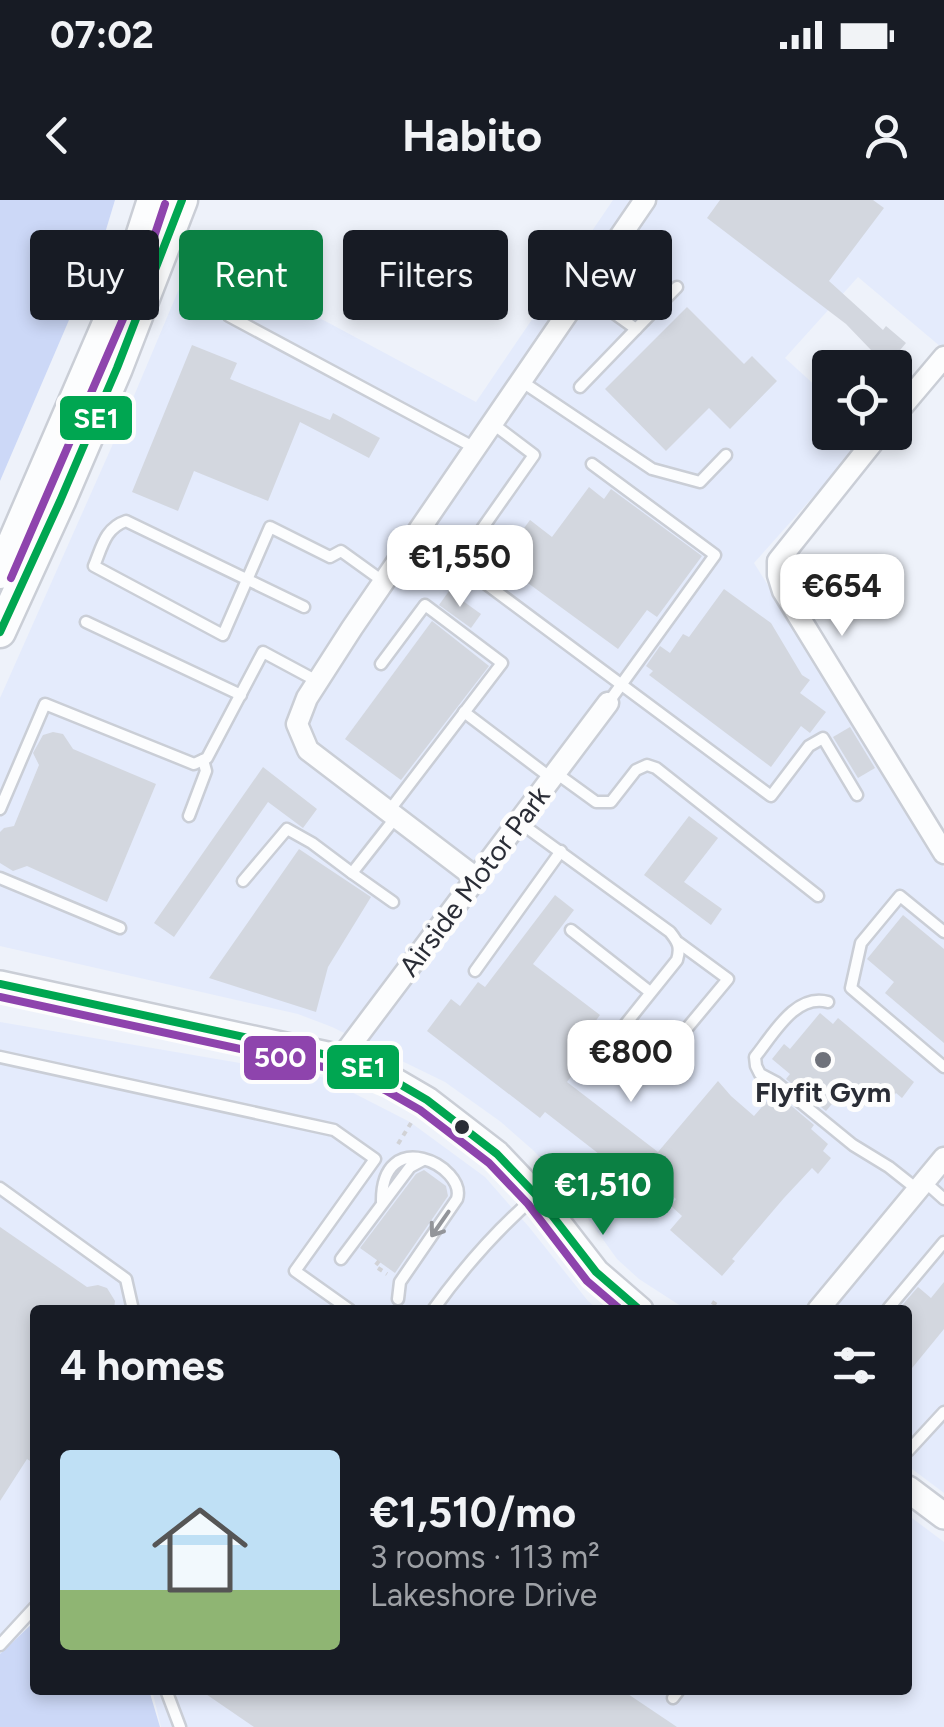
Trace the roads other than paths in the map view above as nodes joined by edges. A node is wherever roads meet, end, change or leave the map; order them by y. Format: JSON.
{"nodes":[{"id":1,"x":153,"y":200,"type":"edge"},
{"id":2,"x":182,"y":200,"type":"edge"},
{"id":3,"x":645,"y":200,"type":"edge"},
{"id":4,"x":625,"y":230,"type":"edge"},
{"id":5,"x":677,"y":286,"type":"dead end"},
{"id":6,"x":236,"y":320,"type":"edge"},
{"id":7,"x":563,"y":320,"type":"edge"},
{"id":8,"x":625,"y":320,"type":"edge"},
{"id":9,"x":636,"y":328,"type":"junction"},
{"id":10,"x":944,"y":357,"type":"edge"},
{"id":11,"x":521,"y":381,"type":"junction"},
{"id":12,"x":580,"y":387,"type":"dead end"},
{"id":13,"x":912,"y":395,"type":"edge"},
{"id":14,"x":492,"y":423,"type":"junction"},
{"id":15,"x":474,"y":448,"type":"junction"},
{"id":16,"x":866,"y":450,"type":"edge"},
{"id":17,"x":726,"y":455,"type":"dead end"},
{"id":18,"x":592,"y":464,"type":"dead end"},
{"id":19,"x":0,"y":573,"type":"edge"},
{"id":20,"x":247,"y":579,"type":"junction"},
{"id":21,"x":384,"y":582,"type":"junction"},
{"id":22,"x":304,"y":607,"type":"dead end"},
{"id":23,"x":86,"y":622,"type":"dead end"},
{"id":24,"x":0,"y":632,"type":"edge"},
{"id":25,"x":381,"y":664,"type":"dead end"},
{"id":26,"x":318,"y":682,"type":"junction"},
{"id":27,"x":614,"y":694,"type":"junction"},
{"id":28,"x":240,"y":695,"type":"junction"},
{"id":29,"x":464,"y":712,"type":"junction"},
{"id":30,"x":203,"y":760,"type":"junction"},
{"id":31,"x":553,"y":775,"type":"junction"},
{"id":32,"x":857,"y":794,"type":"dead end"},
{"id":33,"x":0,"y":809,"type":"edge"},
{"id":34,"x":392,"y":814,"type":"junction"},
{"id":35,"x":189,"y":816,"type":"dead end"},
{"id":36,"x":519,"y":822,"type":"junction"},
{"id":37,"x":561,"y":851,"type":"junction"},
{"id":38,"x":944,"y":853,"type":"edge"},
{"id":39,"x":352,"y":873,"type":"junction"},
{"id":40,"x":0,"y":878,"type":"edge"},
{"id":41,"x":476,"y":878,"type":"junction"},
{"id":42,"x":243,"y":881,"type":"dead end"},
{"id":43,"x":818,"y":896,"type":"dead end"},
{"id":44,"x":393,"y":902,"type":"dead end"},
{"id":45,"x":120,"y":928,"type":"dead end"},
{"id":46,"x":570,"y":930,"type":"dead end"},
{"id":47,"x":944,"y":932,"type":"edge"},
{"id":48,"x":678,"y":942,"type":"junction"},
{"id":49,"x":475,"y":971,"type":"dead end"},
{"id":50,"x":0,"y":984,"type":"edge"},
{"id":51,"x":650,"y":992,"type":"junction"},
{"id":52,"x":828,"y":1002,"type":"dead end"},
{"id":53,"x":600,"y":1056,"type":"dead end"},
{"id":54,"x":0,"y":1057,"type":"edge"},
{"id":55,"x":341,"y":1058,"type":"junction"},
{"id":56,"x":944,"y":1067,"type":"edge"},
{"id":57,"x":654,"y":1069,"type":"dead end"},
{"id":58,"x":933,"y":1176,"type":"edge"},
{"id":59,"x":0,"y":1188,"type":"edge"},
{"id":60,"x":537,"y":1196,"type":"junction"},
{"id":61,"x":944,"y":1198,"type":"edge"},
{"id":62,"x":944,"y":1242,"type":"edge"},
{"id":63,"x":342,"y":1259,"type":"dead end"},
{"id":64,"x":398,"y":1299,"type":"dead end"},
{"id":65,"x":131,"y":1305,"type":"edge"},
{"id":66,"x":343,"y":1305,"type":"edge"},
{"id":67,"x":437,"y":1305,"type":"edge"},
{"id":68,"x":634,"y":1305,"type":"edge"},
{"id":69,"x":822,"y":1305,"type":"edge"},
{"id":70,"x":891,"y":1305,"type":"edge"},
{"id":71,"x":944,"y":1412,"type":"edge"},
{"id":72,"x":912,"y":1447,"type":"edge"},
{"id":73,"x":912,"y":1492,"type":"edge"},
{"id":74,"x":944,"y":1516,"type":"edge"},
{"id":75,"x":30,"y":1613,"type":"edge"},
{"id":76,"x":0,"y":1645,"type":"edge"},
{"id":77,"x":168,"y":1695,"type":"edge"},
{"id":78,"x":180,"y":1727,"type":"edge"}],
"edges":[{"from":1,"to":19,"type":"main road"},
{"from":2,"to":24,"type":"main road"},
{"from":3,"to":4,"type":"street"},
{"from":5,"to":9,"type":"lane"},
{"from":6,"to":15,"type":"lane"},
{"from":7,"to":11,"type":"street"},
{"from":8,"to":9,"type":"lane"},
{"from":9,"to":12,"type":"lane"},
{"from":10,"to":13,"type":"street"},
{"from":11,"to":14,"type":"street"},
{"from":11,"to":17,"type":"lane"},
{"from":14,"to":15,"type":"street"},
{"from":14,"to":27,"type":"lane"},
{"from":15,"to":21,"type":"street"},
{"from":16,"to":38,"type":"street"},
{"from":18,"to":27,"type":"lane"},
{"from":20,"to":20,"type":"lane"},
{"from":20,"to":21,"type":"lane"},
{"from":20,"to":22,"type":"lane"},
{"from":21,"to":26,"type":"street"},
{"from":23,"to":28,"type":"lane"},
{"from":25,"to":29,"type":"lane"},
{"from":26,"to":28,"type":"lane"},
{"from":26,"to":34,"type":"street"},
{"from":27,"to":31,"type":"street","name":"Airside Motor Park"},
{"from":27,"to":32,"type":"lane"},
{"from":28,"to":30,"type":"lane"},
{"from":29,"to":31,"type":"lane"},
{"from":29,"to":34,"type":"lane"},
{"from":30,"to":33,"type":"lane"},
{"from":30,"to":35,"type":"lane"},
{"from":31,"to":36,"type":"street","name":"Airside Motor Park"},
{"from":31,"to":43,"type":"lane"},
{"from":34,"to":39,"type":"lane"},
{"from":34,"to":41,"type":"street"},
{"from":36,"to":37,"type":"lane"},
{"from":36,"to":41,"type":"street","name":"Airside Motor Park"},
{"from":37,"to":48,"type":"lane"},
{"from":37,"to":49,"type":"lane"},
{"from":39,"to":42,"type":"lane"},
{"from":39,"to":44,"type":"lane"},
{"from":40,"to":45,"type":"lane"},
{"from":41,"to":55,"type":"street","name":"Airside Motor Park"},
{"from":46,"to":51,"type":"lane"},
{"from":47,"to":56,"type":"lane"},
{"from":48,"to":51,"type":"lane"},
{"from":48,"to":57,"type":"lane"},
{"from":50,"to":55,"type":"street"},
{"from":51,"to":53,"type":"lane"},
{"from":52,"to":58,"type":"lane"},
{"from":54,"to":66,"type":"lane"},
{"from":55,"to":60,"type":"street"},
{"from":58,"to":61,"type":"lane"},
{"from":58,"to":69,"type":"street"},
{"from":59,"to":65,"type":"lane"},
{"from":60,"to":67,"type":"lane"},
{"from":60,"to":68,"type":"street"},
{"from":62,"to":70,"type":"lane"},
{"from":63,"to":64,"type":"lane","one_way":true},
{"from":71,"to":72,"type":"lane"},
{"from":73,"to":74,"type":"street"},
{"from":75,"to":76,"type":"lane"},
{"from":77,"to":78,"type":"lane"}]}
